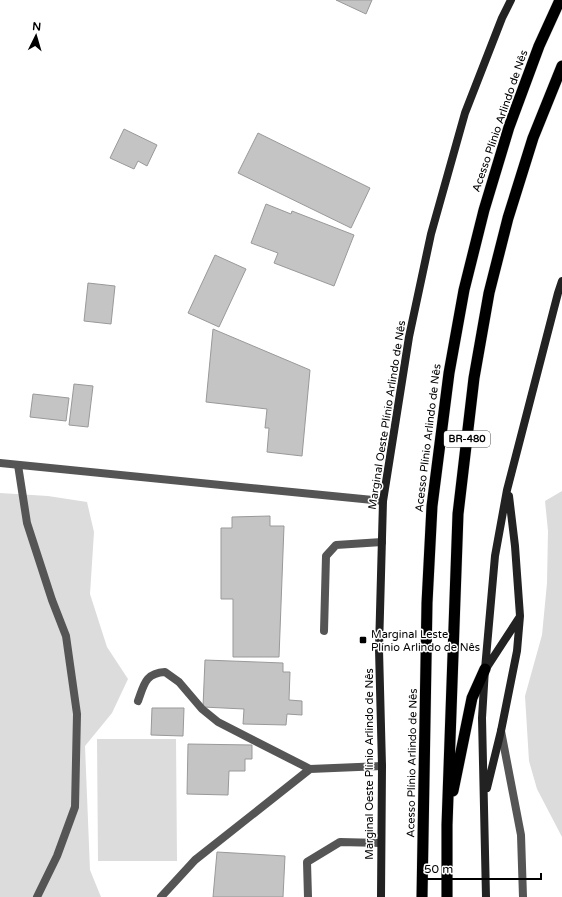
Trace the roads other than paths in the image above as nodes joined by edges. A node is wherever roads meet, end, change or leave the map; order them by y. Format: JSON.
{"nodes":[{"id":1,"x":511,"y":0,"type":"edge"},
{"id":2,"x":560,"y":0,"type":"edge"},
{"id":3,"x":562,"y":66,"type":"edge"},
{"id":4,"x":562,"y":281,"type":"edge"},
{"id":5,"x":0,"y":463,"type":"edge"},
{"id":6,"x":18,"y":465,"type":"junction"},
{"id":7,"x":508,"y":488,"type":"junction"},
{"id":8,"x":383,"y":501,"type":"junction"},
{"id":9,"x":382,"y":542,"type":"junction"},
{"id":10,"x":520,"y":616,"type":"junction"},
{"id":11,"x":324,"y":631,"type":"dead end"},
{"id":12,"x":485,"y":669,"type":"junction"},
{"id":13,"x":138,"y":701,"type":"dead end"},
{"id":14,"x":501,"y":731,"type":"junction"},
{"id":15,"x":382,"y":766,"type":"junction"},
{"id":16,"x":310,"y":769,"type":"junction"},
{"id":17,"x":484,"y":799,"type":"junction"},
{"id":18,"x":447,"y":825,"type":"junction"},
{"id":19,"x":381,"y":843,"type":"junction"},
{"id":20,"x":37,"y":897,"type":"edge"},
{"id":21,"x":161,"y":897,"type":"edge"},
{"id":22,"x":308,"y":897,"type":"edge"},
{"id":23,"x":381,"y":897,"type":"edge"},
{"id":24,"x":422,"y":897,"type":"edge"},
{"id":25,"x":446,"y":897,"type":"edge"},
{"id":26,"x":486,"y":897,"type":"edge"},
{"id":27,"x":523,"y":897,"type":"edge"}],
"edges":[{"from":1,"to":8,"type":"main road","name":"Marginal Oeste Plínio Arlindo de Nês"},
{"from":2,"to":24,"type":"highway","name":"Acesso Plínio Arlindo de Nês","number":"BR-480"},
{"from":3,"to":18,"type":"highway","number":"BR-480"},
{"from":4,"to":7,"type":"main road"},
{"from":5,"to":6,"type":"street"},
{"from":6,"to":8,"type":"street"},
{"from":6,"to":20,"type":"street"},
{"from":7,"to":10,"type":"main road"},
{"from":7,"to":12,"type":"main road"},
{"from":8,"to":9,"type":"main road","name":"Marginal Oeste Plínio Arlindo de Nês"},
{"from":9,"to":11,"type":"street"},
{"from":9,"to":15,"type":"main road","name":"Marginal Oeste Plínio Arlindo de Nês"},
{"from":10,"to":12,"type":"main road"},
{"from":10,"to":14,"type":"main road"},
{"from":12,"to":17,"type":"main road"},
{"from":12,"to":18,"type":"highway"},
{"from":13,"to":16,"type":"street"},
{"from":14,"to":17,"type":"main road"},
{"from":14,"to":27,"type":"street"},
{"from":15,"to":16,"type":"street"},
{"from":15,"to":19,"type":"main road","name":"Marginal Oeste Plínio Arlindo de Nês"},
{"from":16,"to":21,"type":"street"},
{"from":17,"to":26,"type":"main road"},
{"from":18,"to":25,"type":"highway","number":"BR-480"},
{"from":19,"to":22,"type":"street"},
{"from":19,"to":23,"type":"main road","name":"Marginal Oeste Plínio Arlindo de Nês"}]}
